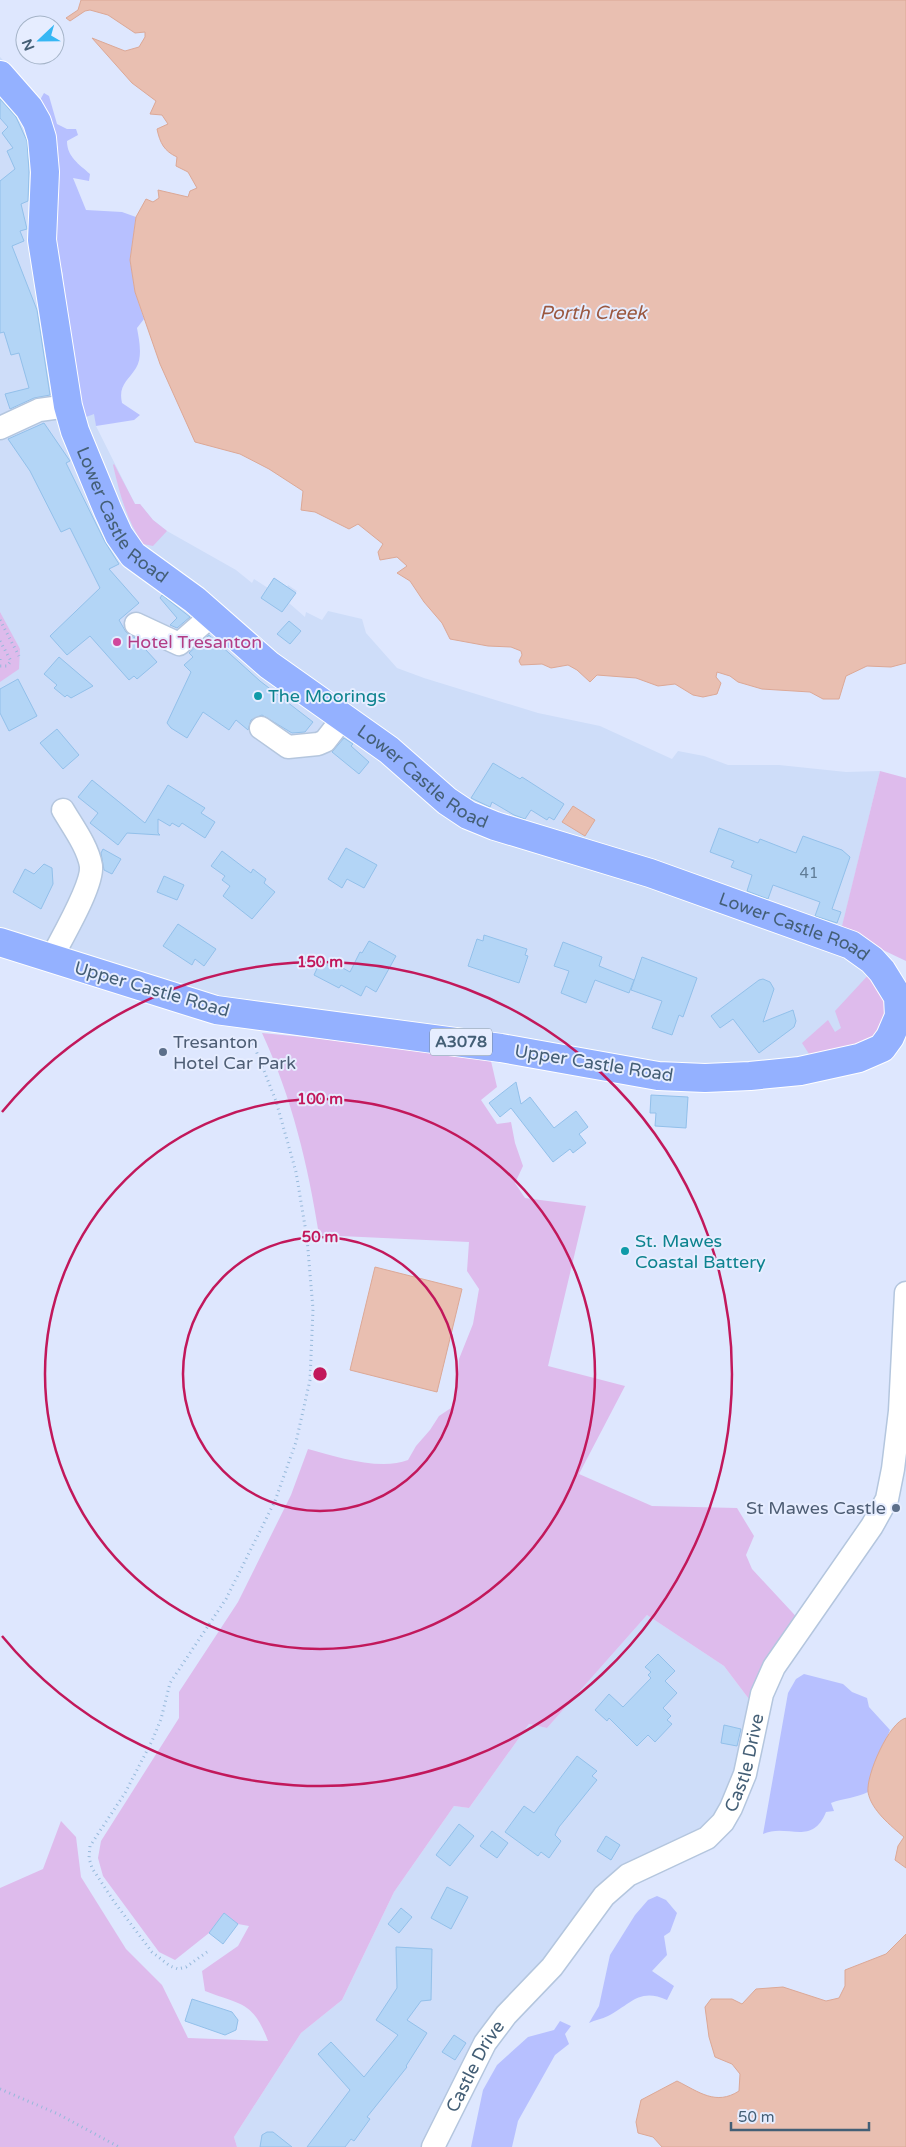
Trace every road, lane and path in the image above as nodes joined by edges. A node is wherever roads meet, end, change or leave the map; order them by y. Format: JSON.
{"nodes":[{"id":1,"x":0,"y":75,"type":"edge"},
{"id":2,"x":68,"y":406,"type":"junction"},
{"id":3,"x":0,"y":428,"type":"edge"},
{"id":4,"x":211,"y":616,"type":"junction"},
{"id":5,"x":0,"y":620,"type":"edge"},
{"id":6,"x":136,"y":624,"type":"dead end"},
{"id":7,"x":4,"y":628,"type":"junction"},
{"id":8,"x":0,"y":631,"type":"edge"},
{"id":9,"x":0,"y":642,"type":"edge"},
{"id":10,"x":19,"y":656,"type":"dead end"},
{"id":11,"x":0,"y":666,"type":"edge"},
{"id":12,"x":343,"y":718,"type":"junction"},
{"id":13,"x":260,"y":728,"type":"dead end"},
{"id":14,"x":64,"y":810,"type":"dead end"},
{"id":15,"x":0,"y":942,"type":"edge"},
{"id":16,"x":51,"y":959,"type":"junction"},
{"id":17,"x":241,"y":1014,"type":"junction"},
{"id":18,"x":902,"y":1014,"type":"edge"},
{"id":19,"x":906,"y":1292,"type":"edge"},
{"id":20,"x":207,"y":1952,"type":"dead end"},
{"id":21,"x":0,"y":2089,"type":"edge"},
{"id":22,"x":119,"y":2147,"type":"edge"},
{"id":23,"x":434,"y":2147,"type":"edge"}],
"edges":[{"from":1,"to":2,"type":"main road","name":"Lower Castle Road","number":"A3078"},
{"from":2,"to":3,"type":"street"},
{"from":2,"to":4,"type":"main road","name":"Lower Castle Road","number":"A3078"},
{"from":4,"to":6,"type":"street"},
{"from":4,"to":12,"type":"main road","name":"Lower Castle Road","number":"A3078"},
{"from":5,"to":7,"type":"path"},
{"from":7,"to":8,"type":"path"},
{"from":7,"to":10,"type":"path"},
{"from":9,"to":11,"type":"path"},
{"from":12,"to":13,"type":"street"},
{"from":12,"to":18,"type":"main road","name":"Lower Castle Road","number":"A3078"},
{"from":14,"to":16,"type":"street"},
{"from":15,"to":16,"type":"main road","name":"Upper Castle Road","number":"A3078"},
{"from":16,"to":17,"type":"main road","name":"Upper Castle Road","number":"A3078"},
{"from":17,"to":18,"type":"main road","name":"Upper Castle Road","number":"A3078"},
{"from":17,"to":20,"type":"path"},
{"from":19,"to":23,"type":"street","name":"Castle Drive"},
{"from":21,"to":22,"type":"path"}]}
